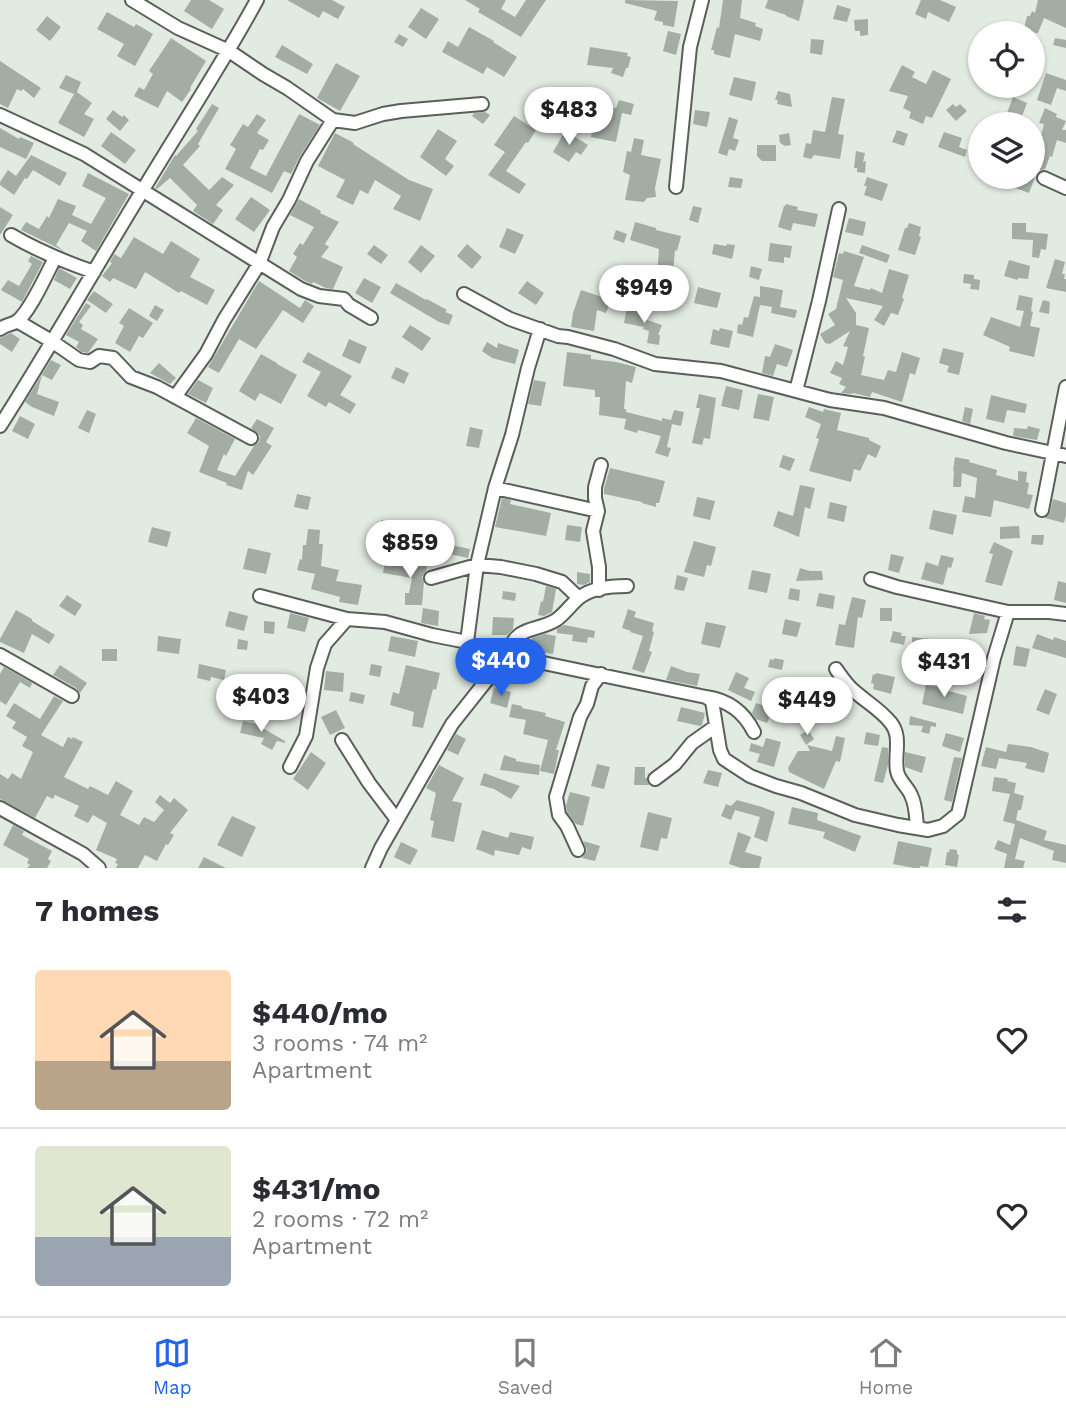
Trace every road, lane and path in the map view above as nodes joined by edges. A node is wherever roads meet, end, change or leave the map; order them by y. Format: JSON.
{"nodes":[{"id":1,"x":132,"y":0,"type":"edge"},
{"id":2,"x":257,"y":0,"type":"edge"},
{"id":3,"x":702,"y":0,"type":"edge"},
{"id":4,"x":229,"y":51,"type":"junction"},
{"id":5,"x":481,"y":104,"type":"dead end"},
{"id":6,"x":0,"y":115,"type":"edge"},
{"id":7,"x":333,"y":120,"type":"junction"},
{"id":8,"x":1045,"y":178,"type":"edge"},
{"id":9,"x":676,"y":187,"type":"dead end"},
{"id":10,"x":1066,"y":188,"type":"edge"},
{"id":11,"x":143,"y":190,"type":"junction"},
{"id":12,"x":839,"y":209,"type":"dead end"},
{"id":13,"x":11,"y":235,"type":"dead end"},
{"id":14,"x":55,"y":258,"type":"junction"},
{"id":15,"x":259,"y":264,"type":"junction"},
{"id":16,"x":94,"y":272,"type":"junction"},
{"id":17,"x":464,"y":294,"type":"dead end"},
{"id":18,"x":370,"y":318,"type":"dead end"},
{"id":19,"x":17,"y":321,"type":"junction"},
{"id":20,"x":0,"y":329,"type":"edge"},
{"id":21,"x":540,"y":329,"type":"junction"},
{"id":22,"x":53,"y":342,"type":"junction"},
{"id":23,"x":1066,"y":387,"type":"edge"},
{"id":24,"x":796,"y":391,"type":"junction"},
{"id":25,"x":175,"y":397,"type":"junction"},
{"id":26,"x":0,"y":426,"type":"edge"},
{"id":27,"x":251,"y":438,"type":"dead end"},
{"id":28,"x":1060,"y":454,"type":"edge"},
{"id":29,"x":601,"y":466,"type":"dead end"},
{"id":30,"x":495,"y":488,"type":"junction"},
{"id":31,"x":1042,"y":510,"type":"dead end"},
{"id":32,"x":598,"y":511,"type":"junction"},
{"id":33,"x":477,"y":565,"type":"junction"},
{"id":34,"x":431,"y":578,"type":"dead end"},
{"id":35,"x":871,"y":579,"type":"dead end"},
{"id":36,"x":627,"y":586,"type":"dead end"},
{"id":37,"x":599,"y":590,"type":"junction"},
{"id":38,"x":260,"y":596,"type":"dead end"},
{"id":39,"x":579,"y":598,"type":"junction"},
{"id":40,"x":1007,"y":612,"type":"junction"},
{"id":41,"x":1066,"y":614,"type":"edge"},
{"id":42,"x":346,"y":619,"type":"junction"},
{"id":43,"x":467,"y":642,"type":"junction"},
{"id":44,"x":509,"y":652,"type":"junction"},
{"id":45,"x":0,"y":655,"type":"edge"},
{"id":46,"x":836,"y":669,"type":"dead end"},
{"id":47,"x":601,"y":674,"type":"junction"},
{"id":48,"x":72,"y":695,"type":"dead end"},
{"id":49,"x":706,"y":696,"type":"junction"},
{"id":50,"x":716,"y":726,"type":"junction"},
{"id":51,"x":754,"y":732,"type":"dead end"},
{"id":52,"x":342,"y":740,"type":"dead end"},
{"id":53,"x":290,"y":767,"type":"dead end"},
{"id":54,"x":655,"y":779,"type":"dead end"},
{"id":55,"x":0,"y":808,"type":"edge"},
{"id":56,"x":397,"y":820,"type":"junction"},
{"id":57,"x":917,"y":827,"type":"junction"},
{"id":58,"x":578,"y":850,"type":"dead end"},
{"id":59,"x":99,"y":868,"type":"edge"},
{"id":60,"x":372,"y":868,"type":"edge"}],
"edges":[{"from":1,"to":4,"type":"street"},
{"from":2,"to":4,"type":"street"},
{"from":3,"to":9,"type":"street"},
{"from":4,"to":7,"type":"street"},
{"from":4,"to":11,"type":"street"},
{"from":5,"to":7,"type":"street"},
{"from":6,"to":11,"type":"street"},
{"from":7,"to":15,"type":"street"},
{"from":8,"to":10,"type":"street"},
{"from":11,"to":15,"type":"street"},
{"from":11,"to":16,"type":"street"},
{"from":12,"to":24,"type":"street"},
{"from":13,"to":14,"type":"street"},
{"from":14,"to":16,"type":"street"},
{"from":14,"to":19,"type":"street"},
{"from":15,"to":18,"type":"street"},
{"from":15,"to":25,"type":"street"},
{"from":16,"to":22,"type":"street"},
{"from":17,"to":21,"type":"street"},
{"from":19,"to":20,"type":"street"},
{"from":19,"to":22,"type":"street"},
{"from":21,"to":24,"type":"street"},
{"from":21,"to":30,"type":"street"},
{"from":22,"to":25,"type":"street"},
{"from":22,"to":26,"type":"street"},
{"from":23,"to":28,"type":"street"},
{"from":24,"to":28,"type":"street"},
{"from":25,"to":27,"type":"street"},
{"from":28,"to":31,"type":"street"},
{"from":29,"to":32,"type":"street"},
{"from":30,"to":32,"type":"street"},
{"from":30,"to":33,"type":"street"},
{"from":32,"to":37,"type":"street"},
{"from":33,"to":34,"type":"street"},
{"from":33,"to":39,"type":"street"},
{"from":33,"to":43,"type":"street"},
{"from":35,"to":40,"type":"street"},
{"from":36,"to":37,"type":"street"},
{"from":37,"to":39,"type":"street"},
{"from":38,"to":42,"type":"street"},
{"from":39,"to":44,"type":"street"},
{"from":40,"to":41,"type":"street"},
{"from":40,"to":57,"type":"street"},
{"from":42,"to":43,"type":"street"},
{"from":42,"to":53,"type":"street"},
{"from":43,"to":44,"type":"street"},
{"from":44,"to":47,"type":"street"},
{"from":44,"to":56,"type":"street"},
{"from":45,"to":48,"type":"street"},
{"from":46,"to":57,"type":"street"},
{"from":47,"to":49,"type":"street"},
{"from":47,"to":58,"type":"street"},
{"from":49,"to":50,"type":"street"},
{"from":49,"to":51,"type":"street"},
{"from":50,"to":54,"type":"street"},
{"from":50,"to":57,"type":"street"},
{"from":52,"to":56,"type":"street"},
{"from":55,"to":59,"type":"street"},
{"from":56,"to":60,"type":"street"}]}
